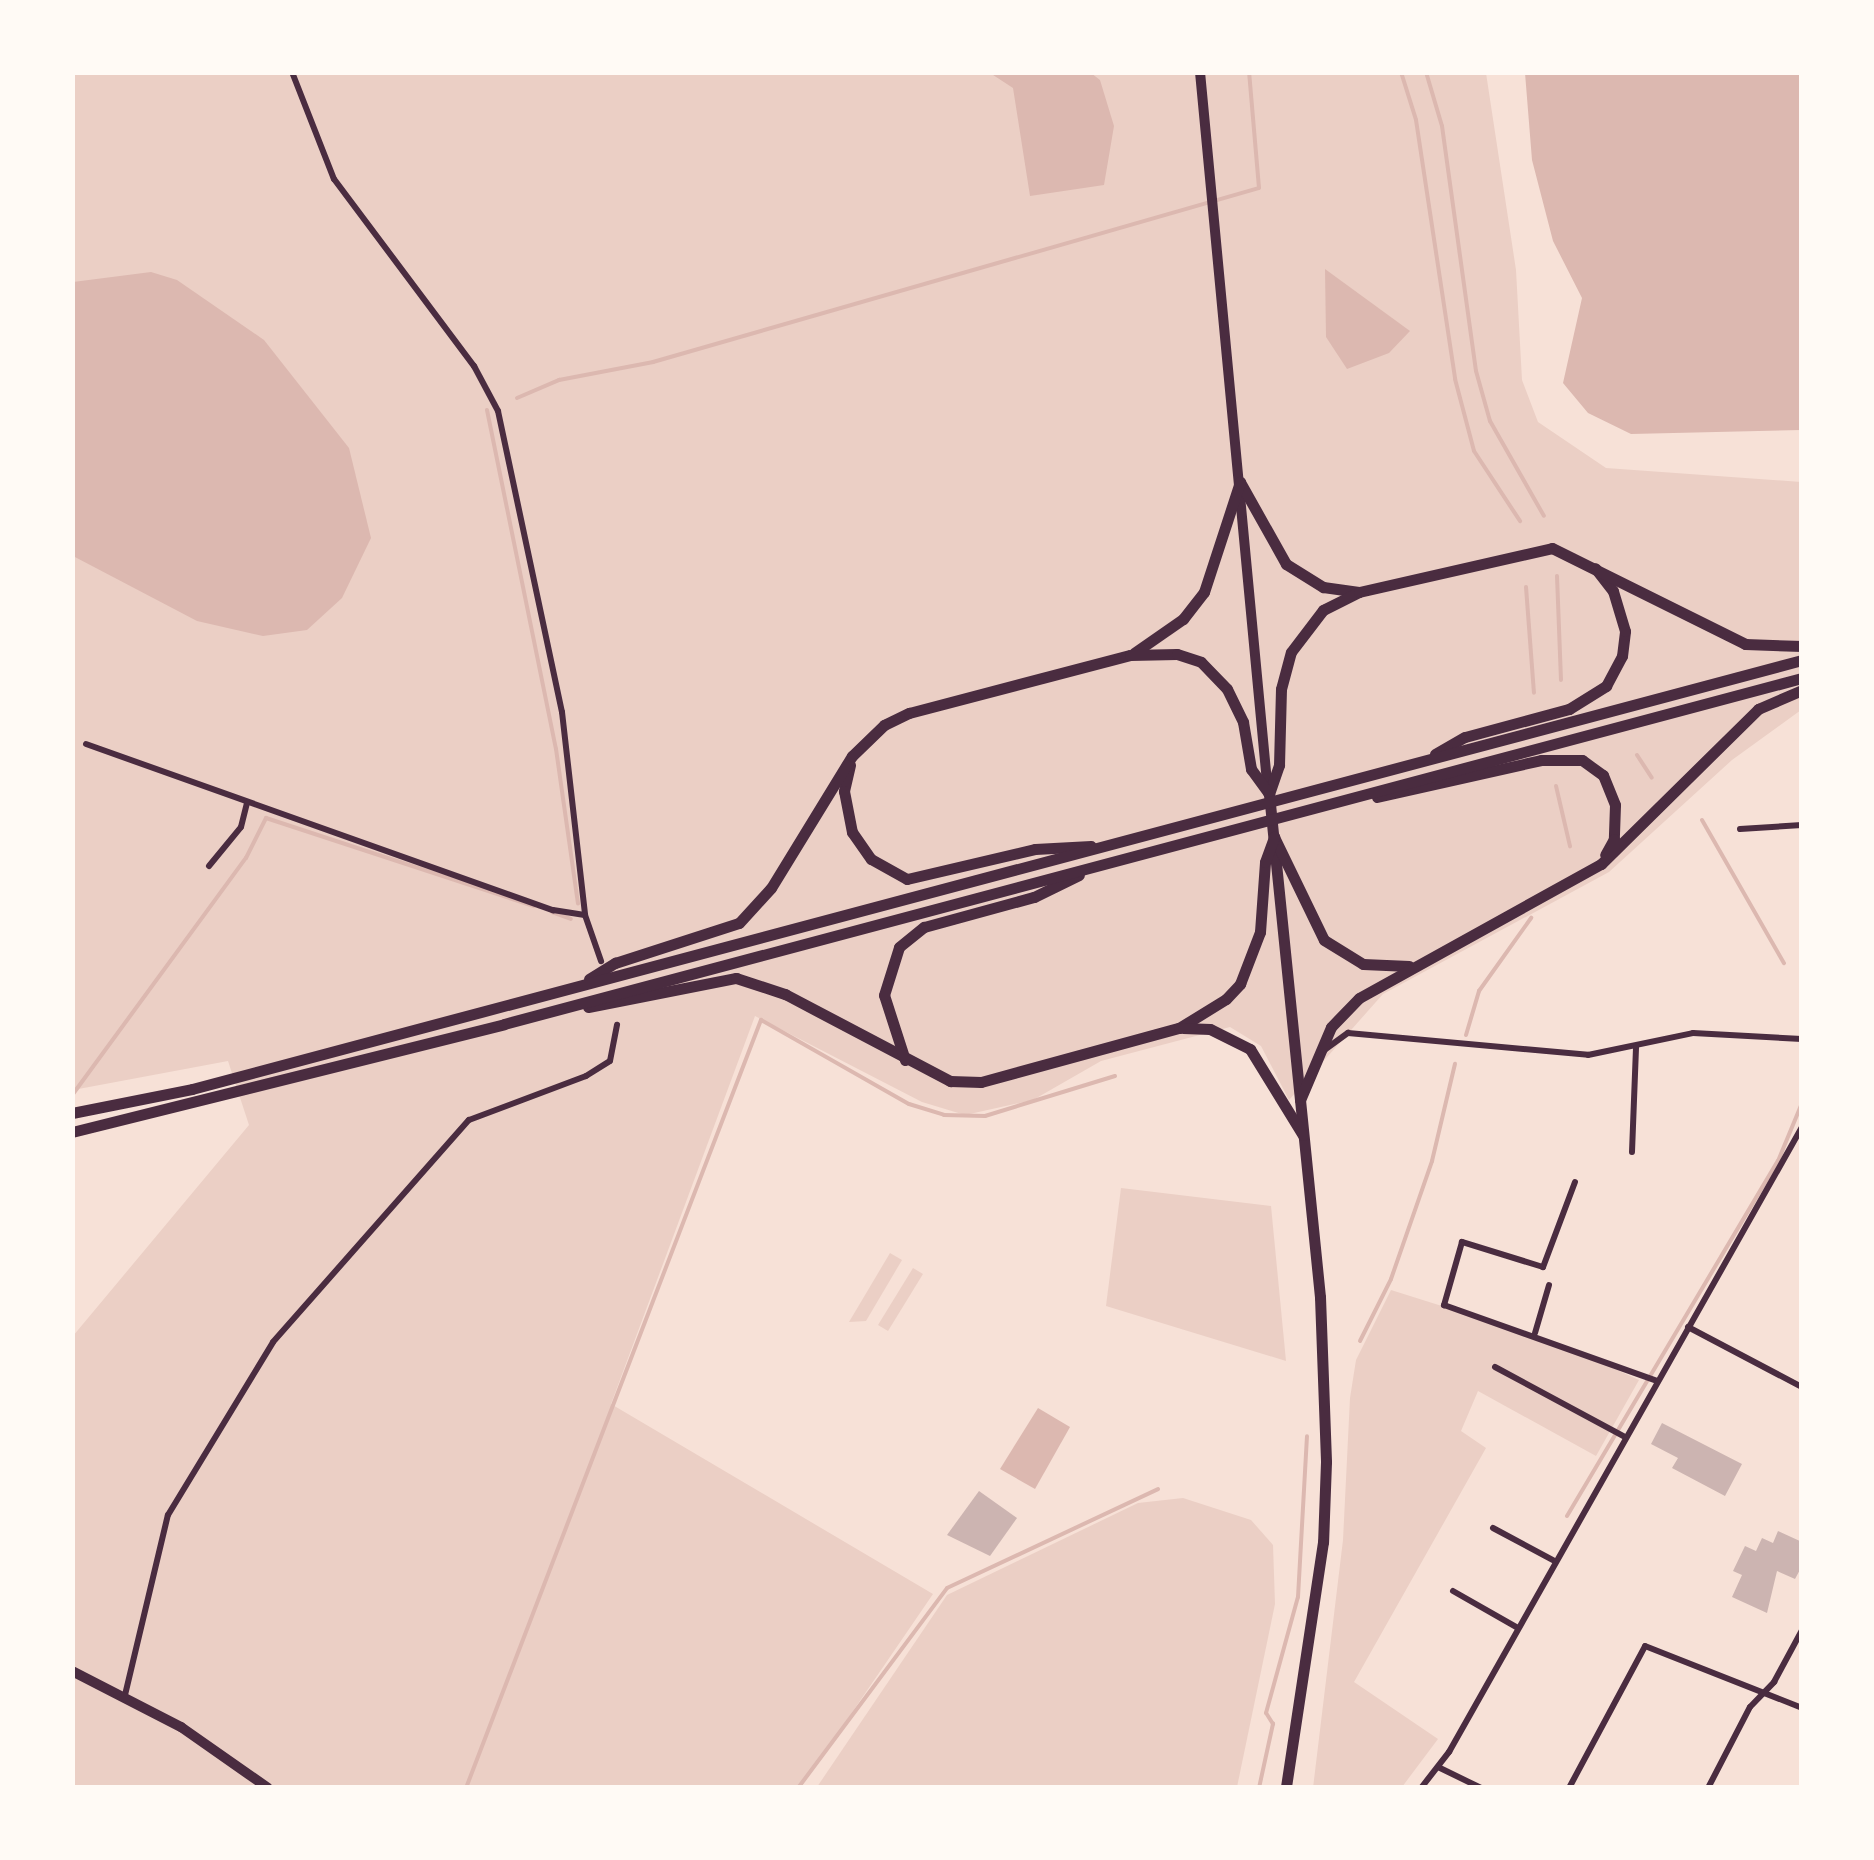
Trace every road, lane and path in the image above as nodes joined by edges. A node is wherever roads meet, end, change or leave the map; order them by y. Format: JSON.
{"nodes":[{"id":1,"x":292,"y":72,"type":"edge"},
{"id":2,"x":1200,"y":72,"type":"edge"},
{"id":3,"x":1240,"y":482,"type":"junction"},
{"id":4,"x":1592,"y":565,"type":"junction"},
{"id":5,"x":1358,"y":592,"type":"junction"},
{"id":6,"x":1802,"y":646,"type":"edge"},
{"id":7,"x":1130,"y":654,"type":"junction"},
{"id":8,"x":1802,"y":660,"type":"edge"},
{"id":9,"x":1802,"y":678,"type":"edge"},
{"id":10,"x":1802,"y":690,"type":"edge"},
{"id":11,"x":86,"y":744,"type":"dead end"},
{"id":12,"x":852,"y":756,"type":"junction"},
{"id":13,"x":1420,"y":762,"type":"junction"},
{"id":14,"x":1268,"y":794,"type":"junction"},
{"id":15,"x":1353,"y":799,"type":"junction"},
{"id":16,"x":247,"y":803,"type":"junction"},
{"id":17,"x":1802,"y":825,"type":"edge"},
{"id":18,"x":1740,"y":828,"type":"dead end"},
{"id":19,"x":1274,"y":837,"type":"junction"},
{"id":20,"x":1104,"y":846,"type":"junction"},
{"id":21,"x":1601,"y":864,"type":"junction"},
{"id":22,"x":209,"y":866,"type":"dead end"},
{"id":23,"x":1088,"y":869,"type":"junction"},
{"id":24,"x":586,"y":915,"type":"junction"},
{"id":25,"x":601,"y":962,"type":"dead end"},
{"id":26,"x":1413,"y":965,"type":"junction"},
{"id":27,"x":578,"y":986,"type":"junction"},
{"id":28,"x":568,"y":1007,"type":"junction"},
{"id":29,"x":617,"y":1025,"type":"dead end"},
{"id":30,"x":1179,"y":1028,"type":"junction"},
{"id":31,"x":1802,"y":1038,"type":"edge"},
{"id":32,"x":1636,"y":1046,"type":"junction"},
{"id":33,"x":1318,"y":1055,"type":"junction"},
{"id":34,"x":905,"y":1060,"type":"junction"},
{"id":35,"x":1300,"y":1100,"type":"junction"},
{"id":36,"x":72,"y":1114,"type":"edge"},
{"id":37,"x":1802,"y":1126,"type":"edge"},
{"id":38,"x":72,"y":1132,"type":"edge"},
{"id":39,"x":1303,"y":1135,"type":"junction"},
{"id":40,"x":1632,"y":1152,"type":"dead end"},
{"id":41,"x":1575,"y":1182,"type":"dead end"},
{"id":42,"x":1549,"y":1285,"type":"dead end"},
{"id":43,"x":1688,"y":1327,"type":"junction"},
{"id":44,"x":1535,"y":1333,"type":"junction"},
{"id":45,"x":1495,"y":1368,"type":"dead end"},
{"id":46,"x":1657,"y":1381,"type":"junction"},
{"id":47,"x":1802,"y":1387,"type":"edge"},
{"id":48,"x":1625,"y":1437,"type":"junction"},
{"id":49,"x":1493,"y":1528,"type":"dead end"},
{"id":50,"x":1553,"y":1560,"type":"junction"},
{"id":51,"x":1452,"y":1591,"type":"dead end"},
{"id":52,"x":1516,"y":1627,"type":"junction"},
{"id":53,"x":1802,"y":1630,"type":"edge"},
{"id":54,"x":72,"y":1671,"type":"edge"},
{"id":55,"x":1762,"y":1693,"type":"junction"},
{"id":56,"x":125,"y":1695,"type":"junction"},
{"id":57,"x":1802,"y":1708,"type":"edge"},
{"id":58,"x":1438,"y":1767,"type":"junction"},
{"id":59,"x":268,"y":1788,"type":"edge"},
{"id":60,"x":1286,"y":1788,"type":"edge"},
{"id":61,"x":1421,"y":1788,"type":"edge"},
{"id":62,"x":1481,"y":1788,"type":"edge"},
{"id":63,"x":1569,"y":1788,"type":"edge"},
{"id":64,"x":1708,"y":1788,"type":"edge"}],
"edges":[{"from":1,"to":24,"type":"street"},
{"from":2,"to":3,"type":"main road"},
{"from":3,"to":5,"type":"main road"},
{"from":3,"to":7,"type":"main road"},
{"from":3,"to":14,"type":"main road"},
{"from":4,"to":5,"type":"main road"},
{"from":4,"to":6,"type":"main road"},
{"from":4,"to":13,"type":"main road"},
{"from":5,"to":14,"type":"main road"},
{"from":7,"to":12,"type":"main road"},
{"from":7,"to":14,"type":"main road"},
{"from":8,"to":13,"type":"main road"},
{"from":9,"to":15,"type":"main road"},
{"from":10,"to":21,"type":"main road"},
{"from":11,"to":16,"type":"street"},
{"from":12,"to":20,"type":"main road"},
{"from":12,"to":27,"type":"main road"},
{"from":13,"to":20,"type":"main road"},
{"from":14,"to":19,"type":"main road"},
{"from":15,"to":21,"type":"main road"},
{"from":15,"to":23,"type":"main road"},
{"from":16,"to":22,"type":"street"},
{"from":16,"to":24,"type":"street"},
{"from":17,"to":18,"type":"street"},
{"from":19,"to":26,"type":"main road"},
{"from":19,"to":30,"type":"main road"},
{"from":19,"to":35,"type":"main road"},
{"from":20,"to":27,"type":"main road"},
{"from":21,"to":26,"type":"main road"},
{"from":23,"to":28,"type":"main road"},
{"from":23,"to":34,"type":"main road"},
{"from":24,"to":25,"type":"street"},
{"from":26,"to":33,"type":"main road"},
{"from":27,"to":36,"type":"main road"},
{"from":28,"to":34,"type":"main road"},
{"from":28,"to":38,"type":"main road"},
{"from":29,"to":56,"type":"street"},
{"from":30,"to":34,"type":"main road"},
{"from":30,"to":39,"type":"main road"},
{"from":31,"to":32,"type":"street"},
{"from":32,"to":33,"type":"street"},
{"from":32,"to":40,"type":"street"},
{"from":33,"to":35,"type":"main road"},
{"from":35,"to":39,"type":"main road"},
{"from":37,"to":43,"type":"street"},
{"from":39,"to":60,"type":"main road"},
{"from":41,"to":44,"type":"street"},
{"from":42,"to":44,"type":"street"},
{"from":43,"to":46,"type":"street"},
{"from":43,"to":47,"type":"street"},
{"from":44,"to":46,"type":"street"},
{"from":45,"to":48,"type":"street"},
{"from":46,"to":48,"type":"street"},
{"from":48,"to":50,"type":"street"},
{"from":49,"to":50,"type":"street"},
{"from":50,"to":52,"type":"street"},
{"from":51,"to":52,"type":"street"},
{"from":52,"to":58,"type":"street"},
{"from":53,"to":55,"type":"street"},
{"from":54,"to":56,"type":"main road"},
{"from":55,"to":57,"type":"street"},
{"from":55,"to":63,"type":"street"},
{"from":55,"to":64,"type":"street"},
{"from":56,"to":59,"type":"main road"},
{"from":58,"to":61,"type":"street"},
{"from":58,"to":62,"type":"street"}]}
